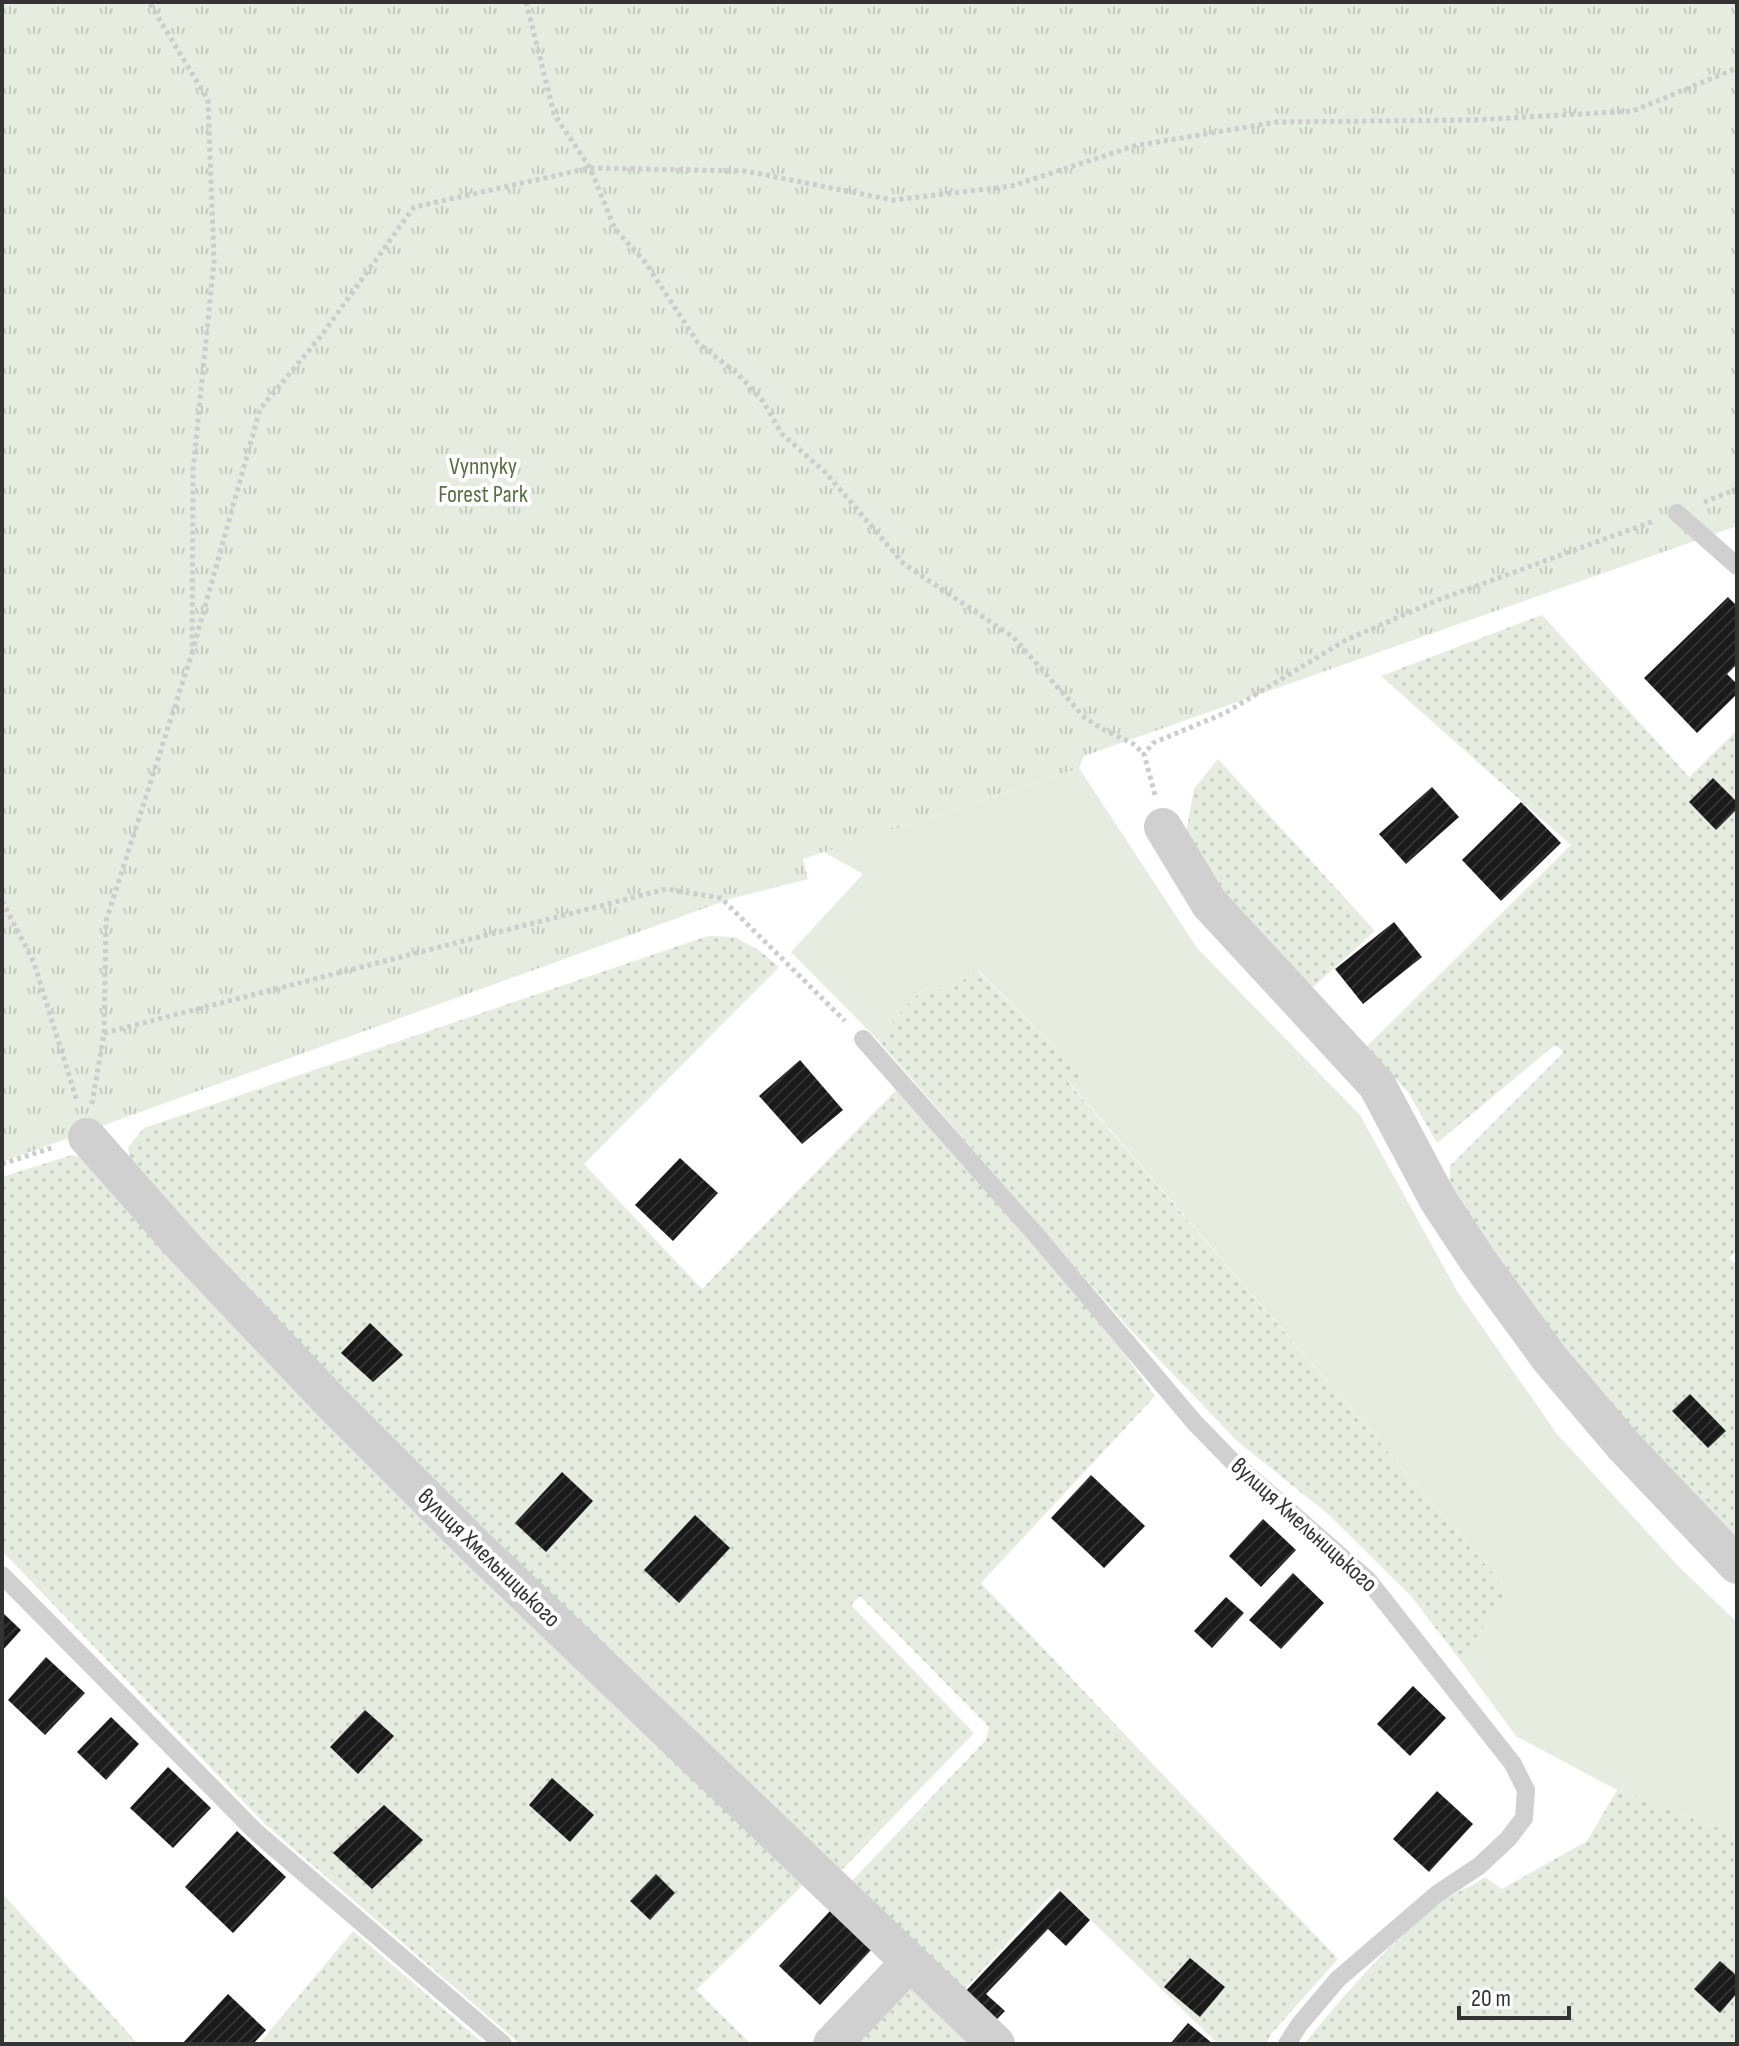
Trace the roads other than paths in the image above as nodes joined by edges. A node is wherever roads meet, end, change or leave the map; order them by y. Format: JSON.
{"nodes":[{"id":1,"x":1677,"y":513,"type":"road end"},
{"id":2,"x":1737,"y":566,"type":"edge"},
{"id":3,"x":1163,"y":827,"type":"road end"},
{"id":4,"x":863,"y":1039,"type":"road end"},
{"id":5,"x":87,"y":1137,"type":"road end"},
{"id":6,"x":1737,"y":1565,"type":"edge"},
{"id":7,"x":2,"y":1575,"type":"edge"},
{"id":8,"x":909,"y":1963,"type":"junction"},
{"id":9,"x":503,"y":2044,"type":"edge"},
{"id":10,"x":832,"y":2044,"type":"edge"},
{"id":11,"x":996,"y":2044,"type":"edge"},
{"id":12,"x":1287,"y":2044,"type":"edge"}],
"edges":[{"from":1,"to":2,"type":"lane"},
{"from":3,"to":6,"type":"street"},
{"from":4,"to":12,"type":"lane","name":"вулиця Хмельницького"},
{"from":5,"to":8,"type":"street","name":"вулиця Хмельницького"},
{"from":7,"to":9,"type":"lane"},
{"from":8,"to":10,"type":"street"},
{"from":8,"to":11,"type":"street","name":"вулиця Хмельницького"}]}
